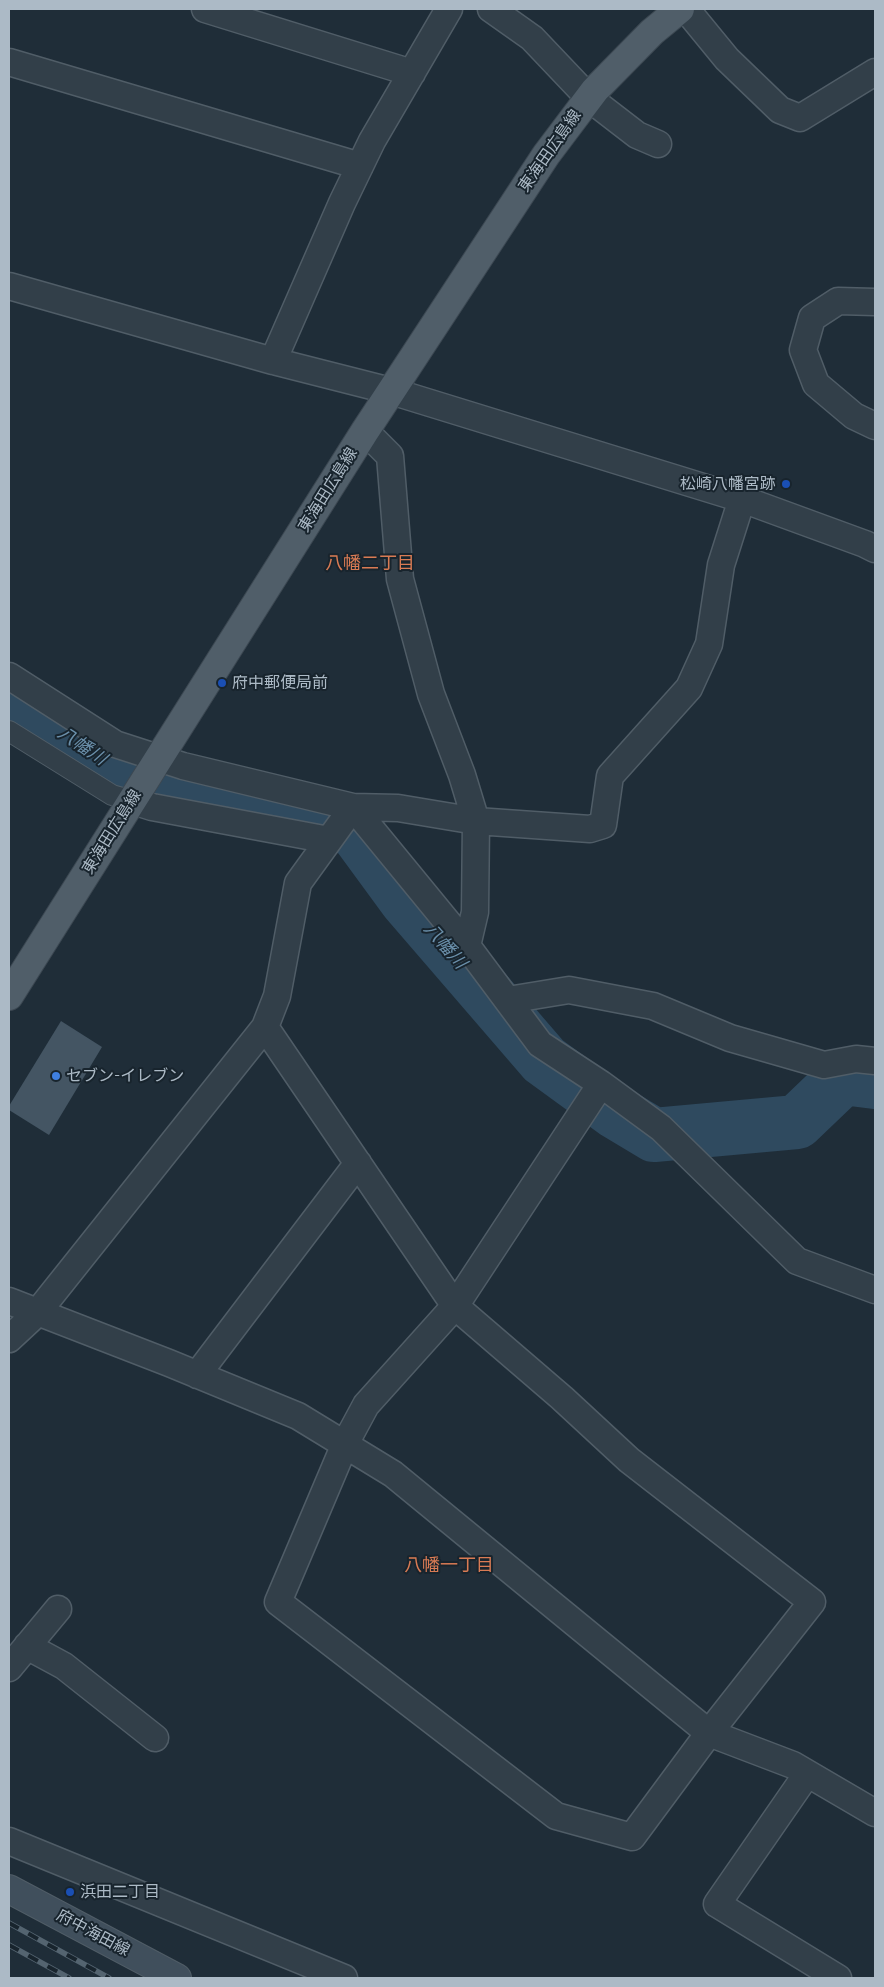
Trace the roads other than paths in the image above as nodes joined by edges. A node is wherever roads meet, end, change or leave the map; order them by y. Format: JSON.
{"nodes":[{"id":1,"x":204,"y":9,"type":"edge"},
{"id":2,"x":449,"y":9,"type":"edge"},
{"id":3,"x":491,"y":9,"type":"edge"},
{"id":4,"x":680,"y":9,"type":"edge"},
{"id":5,"x":686,"y":9,"type":"edge"},
{"id":6,"x":9,"y":62,"type":"edge"},
{"id":7,"x":875,"y":72,"type":"edge"},
{"id":8,"x":412,"y":73,"type":"junction"},
{"id":9,"x":589,"y":98,"type":"junction"},
{"id":10,"x":658,"y":144,"type":"dead end"},
{"id":11,"x":360,"y":166,"type":"junction"},
{"id":12,"x":9,"y":286,"type":"edge"},
{"id":13,"x":875,"y":302,"type":"edge"},
{"id":14,"x":273,"y":361,"type":"junction"},
{"id":15,"x":391,"y":391,"type":"junction"},
{"id":16,"x":875,"y":426,"type":"edge"},
{"id":17,"x":365,"y":431,"type":"junction"},
{"id":18,"x":742,"y":499,"type":"junction"},
{"id":19,"x":875,"y":549,"type":"edge"},
{"id":20,"x":9,"y":676,"type":"edge"},
{"id":21,"x":9,"y":731,"type":"edge"},
{"id":22,"x":159,"y":759,"type":"junction"},
{"id":23,"x":132,"y":801,"type":"junction"},
{"id":24,"x":354,"y":807,"type":"junction"},
{"id":25,"x":476,"y":821,"type":"junction"},
{"id":26,"x":329,"y":840,"type":"junction"},
{"id":27,"x":467,"y":946,"type":"junction"},
{"id":28,"x":9,"y":996,"type":"edge"},
{"id":29,"x":508,"y":1000,"type":"junction"},
{"id":30,"x":265,"y":1027,"type":"junction"},
{"id":31,"x":875,"y":1061,"type":"edge"},
{"id":32,"x":602,"y":1084,"type":"junction"},
{"id":33,"x":358,"y":1163,"type":"junction"},
{"id":34,"x":875,"y":1290,"type":"edge"},
{"id":35,"x":9,"y":1301,"type":"edge"},
{"id":36,"x":455,"y":1306,"type":"junction"},
{"id":37,"x":37,"y":1313,"type":"junction"},
{"id":38,"x":9,"y":1339,"type":"edge"},
{"id":39,"x":197,"y":1375,"type":"junction"},
{"id":40,"x":345,"y":1444,"type":"junction"},
{"id":41,"x":58,"y":1609,"type":"dead end"},
{"id":42,"x":27,"y":1646,"type":"junction"},
{"id":43,"x":9,"y":1668,"type":"edge"},
{"id":44,"x":709,"y":1733,"type":"junction"},
{"id":45,"x":155,"y":1738,"type":"dead end"},
{"id":46,"x":807,"y":1774,"type":"junction"},
{"id":47,"x":875,"y":1813,"type":"edge"},
{"id":48,"x":9,"y":1841,"type":"edge"},
{"id":49,"x":9,"y":1888,"type":"edge"},
{"id":50,"x":177,"y":1978,"type":"edge"},
{"id":51,"x":344,"y":1978,"type":"edge"},
{"id":52,"x":838,"y":1978,"type":"edge"}],
"edges":[{"from":1,"to":8,"type":"street"},
{"from":2,"to":8,"type":"street"},
{"from":3,"to":9,"type":"street"},
{"from":4,"to":9,"type":"main road","name":"東海田広島線"},
{"from":5,"to":7,"type":"street"},
{"from":6,"to":11,"type":"street"},
{"from":8,"to":11,"type":"street"},
{"from":9,"to":10,"type":"street"},
{"from":9,"to":15,"type":"main road","name":"東海田広島線"},
{"from":11,"to":14,"type":"street"},
{"from":12,"to":14,"type":"street"},
{"from":13,"to":16,"type":"street"},
{"from":14,"to":15,"type":"street"},
{"from":15,"to":17,"type":"main road","name":"東海田広島線"},
{"from":15,"to":18,"type":"street"},
{"from":17,"to":22,"type":"main road","name":"東海田広島線"},
{"from":17,"to":25,"type":"street"},
{"from":18,"to":19,"type":"street"},
{"from":18,"to":25,"type":"street"},
{"from":20,"to":22,"type":"street"},
{"from":21,"to":23,"type":"street"},
{"from":22,"to":23,"type":"main road","name":"東海田広島線"},
{"from":22,"to":24,"type":"street"},
{"from":23,"to":26,"type":"street"},
{"from":23,"to":28,"type":"main road","name":"東海田広島線"},
{"from":24,"to":25,"type":"street"},
{"from":24,"to":26,"type":"street"},
{"from":24,"to":27,"type":"street"},
{"from":25,"to":27,"type":"street"},
{"from":26,"to":30,"type":"street"},
{"from":27,"to":29,"type":"street"},
{"from":29,"to":31,"type":"street"},
{"from":29,"to":32,"type":"street"},
{"from":30,"to":33,"type":"street"},
{"from":30,"to":37,"type":"street"},
{"from":32,"to":34,"type":"street"},
{"from":32,"to":36,"type":"street"},
{"from":33,"to":36,"type":"street"},
{"from":33,"to":39,"type":"street"},
{"from":35,"to":37,"type":"street"},
{"from":36,"to":40,"type":"street"},
{"from":36,"to":44,"type":"street"},
{"from":37,"to":38,"type":"street"},
{"from":37,"to":39,"type":"street"},
{"from":39,"to":40,"type":"street"},
{"from":40,"to":44,"type":"street"},
{"from":40,"to":44,"type":"street"},
{"from":41,"to":42,"type":"street"},
{"from":42,"to":43,"type":"street"},
{"from":42,"to":45,"type":"street"},
{"from":44,"to":46,"type":"street"},
{"from":46,"to":47,"type":"street"},
{"from":46,"to":52,"type":"street"},
{"from":48,"to":51,"type":"street"},
{"from":49,"to":50,"type":"main road","name":"府中海田線"}]}
